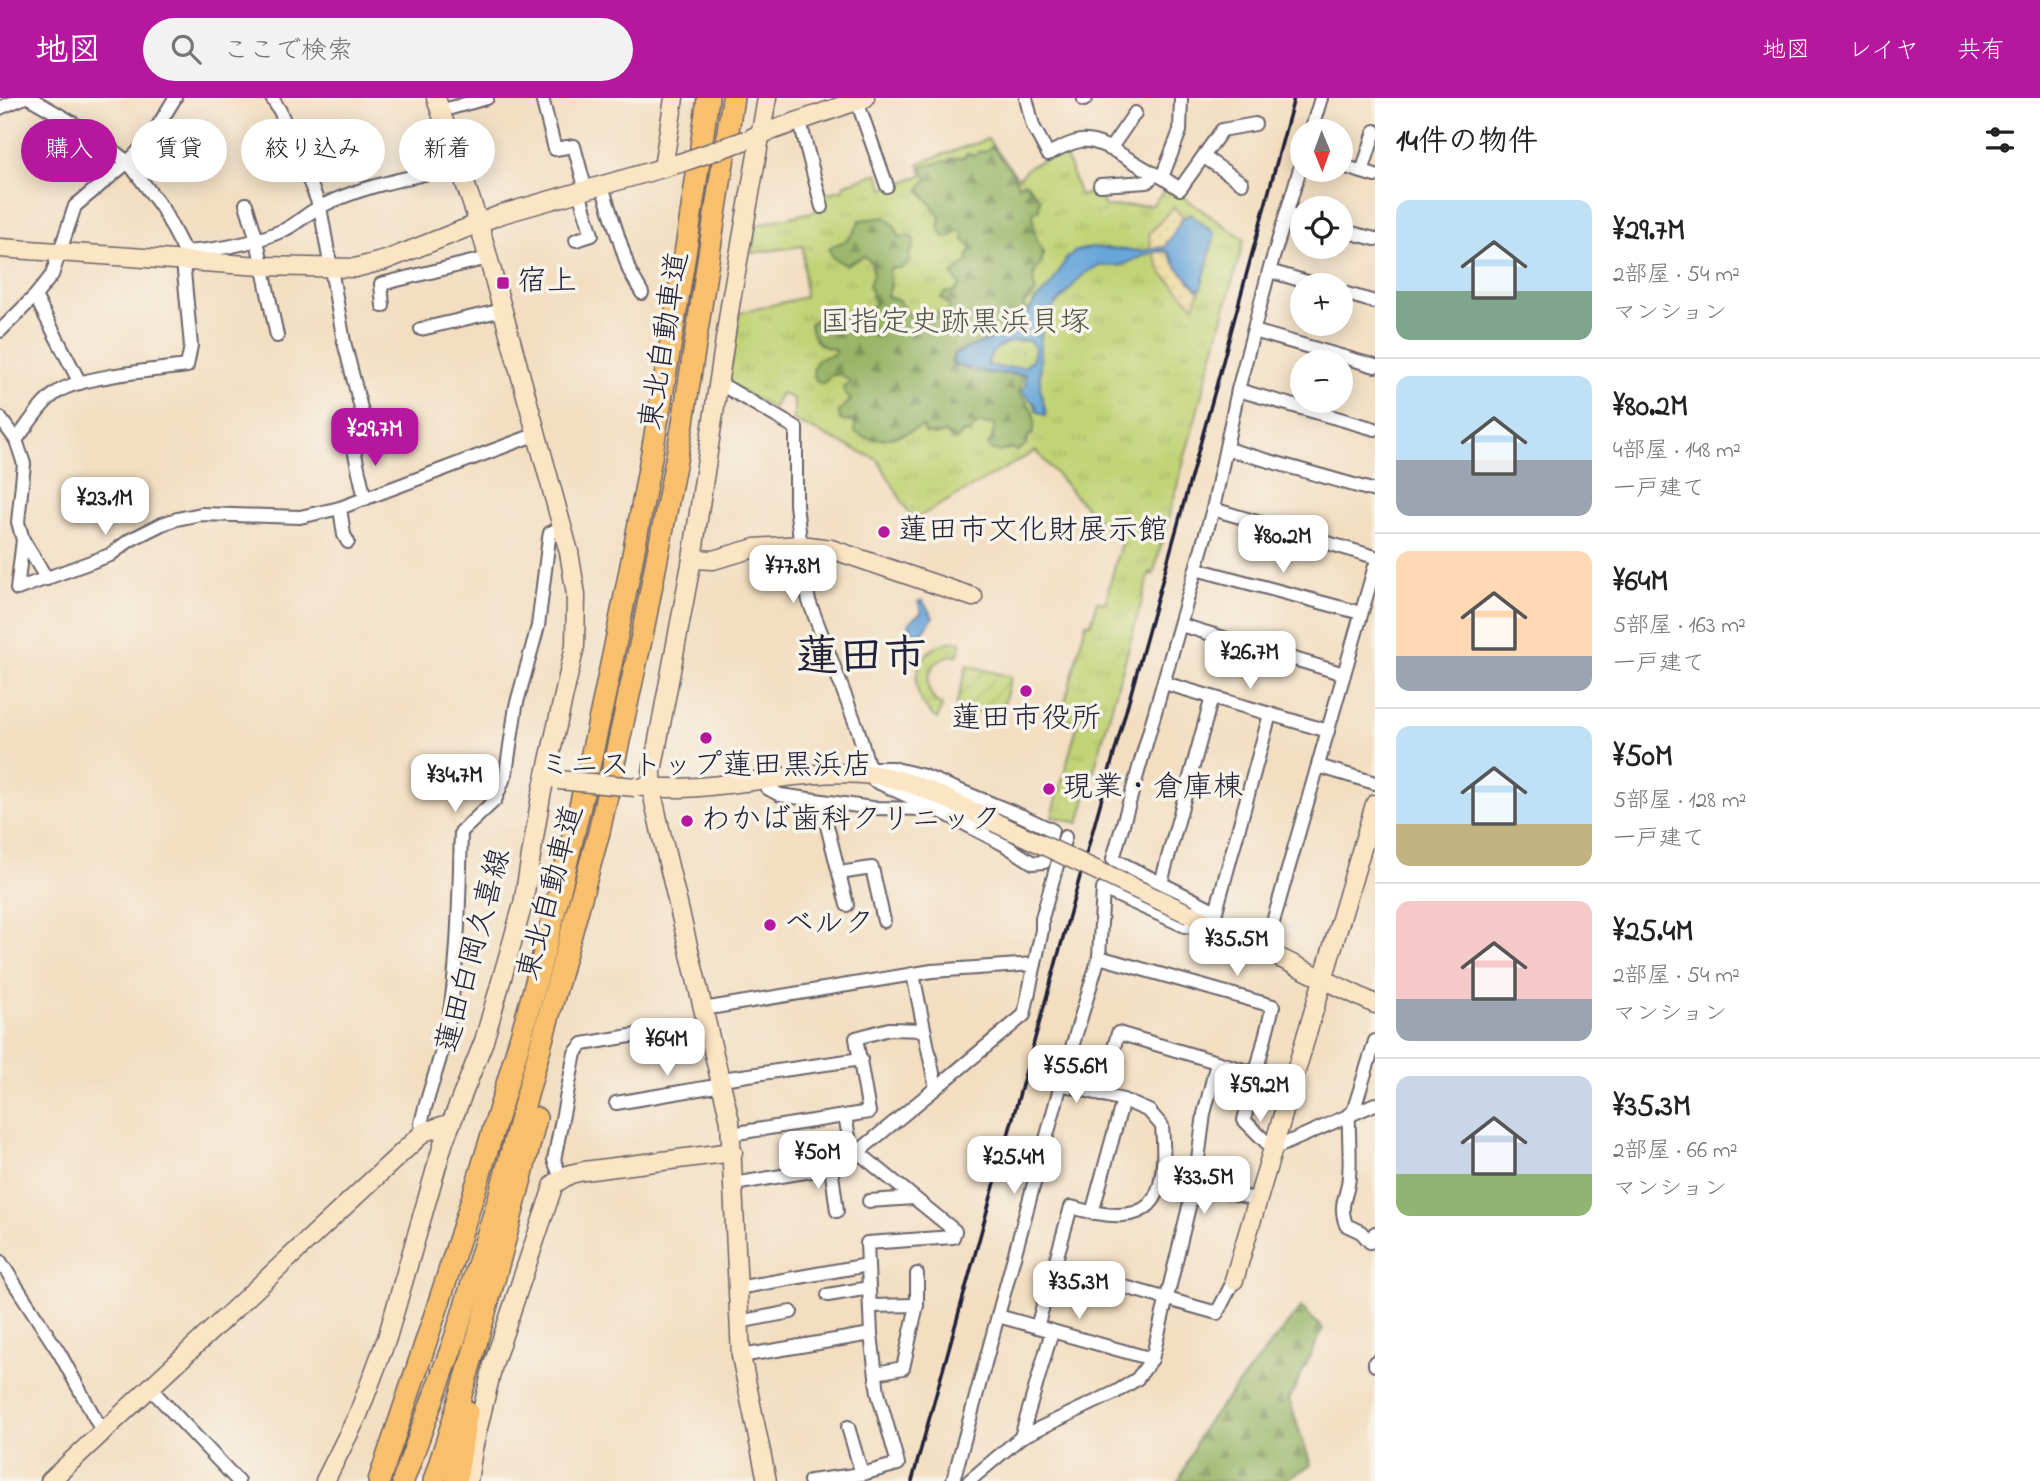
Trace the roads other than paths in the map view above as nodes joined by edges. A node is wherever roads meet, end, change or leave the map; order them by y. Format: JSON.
{"nodes":[{"id":1,"x":23,"y":98,"type":"edge"},
{"id":2,"x":30,"y":98,"type":"edge"},
{"id":3,"x":175,"y":98,"type":"edge"},
{"id":4,"x":272,"y":98,"type":"edge"},
{"id":5,"x":487,"y":98,"type":"edge"},
{"id":6,"x":542,"y":98,"type":"edge"},
{"id":7,"x":674,"y":98,"type":"edge"},
{"id":8,"x":708,"y":98,"type":"edge"},
{"id":9,"x":733,"y":98,"type":"edge"},
{"id":10,"x":767,"y":98,"type":"edge"},
{"id":11,"x":1026,"y":98,"type":"edge"},
{"id":12,"x":1181,"y":98,"type":"edge"},
{"id":13,"x":1321,"y":98,"type":"edge"},
{"id":14,"x":861,"y":100,"type":"edge"},
{"id":15,"x":438,"y":104,"type":"edge"},
{"id":16,"x":0,"y":108,"type":"edge"},
{"id":17,"x":1135,"y":113,"type":"dead end"},
{"id":18,"x":1315,"y":119,"type":"edge"},
{"id":19,"x":800,"y":122,"type":"junction"},
{"id":20,"x":1255,"y":124,"type":"dead end"},
{"id":21,"x":1375,"y":131,"type":"edge"},
{"id":22,"x":754,"y":137,"type":"junction"},
{"id":23,"x":1110,"y":149,"type":"junction"},
{"id":24,"x":1203,"y":157,"type":"junction"},
{"id":25,"x":128,"y":162,"type":"junction"},
{"id":26,"x":672,"y":165,"type":"junction"},
{"id":27,"x":1353,"y":169,"type":"edge"},
{"id":28,"x":1362,"y":172,"type":"junction"},
{"id":29,"x":1158,"y":176,"type":"junction"},
{"id":30,"x":1375,"y":176,"type":"edge"},
{"id":31,"x":399,"y":180,"type":"edge"},
{"id":32,"x":465,"y":182,"type":"edge"},
{"id":33,"x":1296,"y":182,"type":"edge"},
{"id":34,"x":1242,"y":183,"type":"dead end"},
{"id":35,"x":1100,"y":185,"type":"dead end"},
{"id":36,"x":887,"y":186,"type":"dead end"},
{"id":37,"x":589,"y":190,"type":"junction"},
{"id":38,"x":246,"y":204,"type":"dead end"},
{"id":39,"x":320,"y":207,"type":"junction"},
{"id":40,"x":822,"y":207,"type":"dead end"},
{"id":41,"x":1286,"y":215,"type":"junction"},
{"id":42,"x":1290,"y":216,"type":"edge"},
{"id":43,"x":479,"y":224,"type":"junction"},
{"id":44,"x":1353,"y":234,"type":"edge"},
{"id":45,"x":257,"y":240,"type":"junction"},
{"id":46,"x":576,"y":240,"type":"dead end"},
{"id":47,"x":1375,"y":240,"type":"edge"},
{"id":48,"x":0,"y":248,"type":"edge"},
{"id":49,"x":59,"y":252,"type":"junction"},
{"id":50,"x":184,"y":257,"type":"junction"},
{"id":51,"x":488,"y":258,"type":"junction"},
{"id":52,"x":261,"y":266,"type":"junction"},
{"id":53,"x":330,"y":269,"type":"junction"},
{"id":54,"x":1269,"y":271,"type":"junction"},
{"id":55,"x":1290,"y":277,"type":"edge"},
{"id":56,"x":642,"y":292,"type":"dead end"},
{"id":57,"x":35,"y":296,"type":"junction"},
{"id":58,"x":1353,"y":296,"type":"edge"},
{"id":59,"x":1375,"y":302,"type":"edge"},
{"id":60,"x":383,"y":306,"type":"dead end"},
{"id":61,"x":503,"y":310,"type":"junction"},
{"id":62,"x":421,"y":328,"type":"dead end"},
{"id":63,"x":0,"y":331,"type":"edge"},
{"id":64,"x":1254,"y":331,"type":"junction"},
{"id":65,"x":277,"y":336,"type":"dead end"},
{"id":66,"x":1375,"y":366,"type":"edge"},
{"id":67,"x":80,"y":383,"type":"junction"},
{"id":68,"x":719,"y":383,"type":"junction"},
{"id":69,"x":1238,"y":390,"type":"junction"},
{"id":70,"x":0,"y":418,"type":"edge"},
{"id":71,"x":389,"y":429,"type":"dead end"},
{"id":72,"x":1375,"y":429,"type":"edge"},
{"id":73,"x":537,"y":434,"type":"junction"},
{"id":74,"x":16,"y":440,"type":"junction"},
{"id":75,"x":353,"y":445,"type":"dead end"},
{"id":76,"x":1227,"y":450,"type":"junction"},
{"id":77,"x":1375,"y":491,"type":"edge"},
{"id":78,"x":365,"y":499,"type":"junction"},
{"id":79,"x":340,"y":508,"type":"junction"},
{"id":80,"x":1213,"y":509,"type":"junction"},
{"id":81,"x":563,"y":527,"type":"junction"},
{"id":82,"x":23,"y":540,"type":"junction"},
{"id":83,"x":348,"y":542,"type":"dead end"},
{"id":84,"x":801,"y":545,"type":"junction"},
{"id":85,"x":1375,"y":557,"type":"edge"},
{"id":86,"x":692,"y":559,"type":"junction"},
{"id":87,"x":1375,"y":566,"type":"edge"},
{"id":88,"x":1196,"y":569,"type":"junction"},
{"id":89,"x":47,"y":579,"type":"junction"},
{"id":90,"x":972,"y":597,"type":"dead end"},
{"id":91,"x":1362,"y":613,"type":"junction"},
{"id":92,"x":1181,"y":625,"type":"junction"},
{"id":93,"x":1344,"y":674,"type":"junction"},
{"id":94,"x":1164,"y":683,"type":"junction"},
{"id":95,"x":1212,"y":697,"type":"junction"},
{"id":96,"x":1270,"y":714,"type":"junction"},
{"id":97,"x":1328,"y":731,"type":"junction"},
{"id":98,"x":1318,"y":766,"type":"junction"},
{"id":99,"x":863,"y":771,"type":"junction"},
{"id":100,"x":551,"y":780,"type":"junction"},
{"id":101,"x":764,"y":780,"type":"junction"},
{"id":102,"x":1375,"y":783,"type":"edge"},
{"id":103,"x":644,"y":788,"type":"junction"},
{"id":104,"x":821,"y":802,"type":"junction"},
{"id":105,"x":1375,"y":804,"type":"edge"},
{"id":106,"x":940,"y":811,"type":"junction"},
{"id":107,"x":1372,"y":829,"type":"edge"},
{"id":108,"x":1065,"y":837,"type":"dead end"},
{"id":109,"x":839,"y":873,"type":"junction"},
{"id":110,"x":1161,"y":883,"type":"junction"},
{"id":111,"x":847,"y":905,"type":"dead end"},
{"id":112,"x":1214,"y":915,"type":"junction"},
{"id":113,"x":884,"y":921,"type":"dead end"},
{"id":114,"x":1226,"y":931,"type":"junction"},
{"id":115,"x":1265,"y":950,"type":"junction"},
{"id":116,"x":1099,"y":957,"type":"junction"},
{"id":117,"x":1035,"y":964,"type":"junction"},
{"id":118,"x":913,"y":974,"type":"junction"},
{"id":119,"x":561,"y":979,"type":"junction"},
{"id":120,"x":1324,"y":980,"type":"junction"},
{"id":121,"x":1375,"y":1004,"type":"edge"},
{"id":122,"x":705,"y":1016,"type":"junction"},
{"id":123,"x":925,"y":1030,"type":"junction"},
{"id":124,"x":1375,"y":1041,"type":"edge"},
{"id":125,"x":861,"y":1059,"type":"junction"},
{"id":126,"x":1217,"y":1063,"type":"junction"},
{"id":127,"x":1254,"y":1073,"type":"junction"},
{"id":128,"x":721,"y":1082,"type":"junction"},
{"id":129,"x":1061,"y":1084,"type":"junction"},
{"id":130,"x":936,"y":1088,"type":"junction"},
{"id":131,"x":1101,"y":1095,"type":"junction"},
{"id":132,"x":1123,"y":1101,"type":"junction"},
{"id":133,"x":617,"y":1103,"type":"dead end"},
{"id":134,"x":1375,"y":1104,"type":"edge"},
{"id":135,"x":1351,"y":1113,"type":"junction"},
{"id":136,"x":845,"y":1117,"type":"junction"},
{"id":137,"x":452,"y":1122,"type":"junction"},
{"id":138,"x":424,"y":1132,"type":"junction"},
{"id":139,"x":732,"y":1143,"type":"junction"},
{"id":140,"x":1273,"y":1149,"type":"junction"},
{"id":141,"x":856,"y":1155,"type":"junction"},
{"id":142,"x":831,"y":1166,"type":"junction"},
{"id":143,"x":1164,"y":1174,"type":"junction"},
{"id":144,"x":561,"y":1178,"type":"junction"},
{"id":145,"x":1195,"y":1182,"type":"junction"},
{"id":146,"x":734,"y":1184,"type":"junction"},
{"id":147,"x":914,"y":1198,"type":"junction"},
{"id":148,"x":1257,"y":1200,"type":"junction"},
{"id":149,"x":869,"y":1201,"type":"dead end"},
{"id":150,"x":837,"y":1211,"type":"dead end"},
{"id":151,"x":1092,"y":1213,"type":"junction"},
{"id":152,"x":1375,"y":1233,"type":"edge"},
{"id":153,"x":0,"y":1261,"type":"edge"},
{"id":154,"x":868,"y":1265,"type":"junction"},
{"id":155,"x":1054,"y":1266,"type":"junction"},
{"id":156,"x":917,"y":1274,"type":"dead end"},
{"id":157,"x":1234,"y":1280,"type":"joint"},
{"id":158,"x":737,"y":1288,"type":"junction"},
{"id":159,"x":869,"y":1288,"type":"junction"},
{"id":160,"x":828,"y":1295,"type":"dead end"},
{"id":161,"x":1167,"y":1300,"type":"junction"},
{"id":162,"x":917,"y":1305,"type":"junction"},
{"id":163,"x":870,"y":1306,"type":"junction"},
{"id":164,"x":791,"y":1312,"type":"dead end"},
{"id":165,"x":998,"y":1316,"type":"junction"},
{"id":166,"x":738,"y":1322,"type":"junction"},
{"id":167,"x":1037,"y":1327,"type":"junction"},
{"id":168,"x":1052,"y":1331,"type":"junction"},
{"id":169,"x":871,"y":1334,"type":"junction"},
{"id":170,"x":741,"y":1356,"type":"junction"},
{"id":171,"x":1152,"y":1359,"type":"junction"},
{"id":172,"x":473,"y":1360,"type":"junction"},
{"id":173,"x":876,"y":1373,"type":"junction"},
{"id":174,"x":149,"y":1387,"type":"junction"},
{"id":175,"x":848,"y":1427,"type":"dead end"},
{"id":176,"x":102,"y":1431,"type":"junction"},
{"id":177,"x":1021,"y":1437,"type":"junction"},
{"id":178,"x":862,"y":1474,"type":"junction"},
{"id":179,"x":50,"y":1481,"type":"edge"},
{"id":180,"x":238,"y":1481,"type":"edge"},
{"id":181,"x":325,"y":1481,"type":"edge"},
{"id":182,"x":379,"y":1481,"type":"edge"},
{"id":183,"x":403,"y":1481,"type":"edge"},
{"id":184,"x":434,"y":1481,"type":"edge"},
{"id":185,"x":456,"y":1481,"type":"edge"},
{"id":186,"x":468,"y":1481,"type":"edge"},
{"id":187,"x":767,"y":1481,"type":"edge"},
{"id":188,"x":810,"y":1481,"type":"edge"},
{"id":189,"x":953,"y":1481,"type":"edge"},
{"id":190,"x":968,"y":1481,"type":"edge"}],
"edges":[{"from":1,"to":16,"type":"street"},
{"from":2,"to":25,"type":"street"},
{"from":3,"to":25,"type":"street"},
{"from":4,"to":39,"type":"street"},
{"from":5,"to":15,"type":"street"},
{"from":6,"to":37,"type":"street"},
{"from":7,"to":26,"type":"street"},
{"from":8,"to":182,"type":"highway","name":"東北自動車道"},
{"from":9,"to":119,"type":"highway","name":"東北自動車道"},
{"from":10,"to":22,"type":"street"},
{"from":11,"to":23,"type":"street"},
{"from":12,"to":29,"type":"street"},
{"from":13,"to":18,"type":"street"},
{"from":14,"to":19,"type":"street"},
{"from":14,"to":36,"type":"street"},
{"from":17,"to":23,"type":"street"},
{"from":19,"to":22,"type":"street"},
{"from":19,"to":40,"type":"street"},
{"from":20,"to":24,"type":"street"},
{"from":21,"to":28,"type":"street"},
{"from":22,"to":26,"type":"street","bridge":true},
{"from":22,"to":68,"type":"street"},
{"from":23,"to":29,"type":"street"},
{"from":24,"to":29,"type":"street"},
{"from":24,"to":34,"type":"street"},
{"from":25,"to":49,"type":"street"},
{"from":25,"to":50,"type":"street"},
{"from":26,"to":37,"type":"street"},
{"from":27,"to":28,"type":"street"},
{"from":28,"to":30,"type":"street"},
{"from":29,"to":35,"type":"street"},
{"from":31,"to":39,"type":"street"},
{"from":32,"to":43,"type":"street","name":"蓮田白岡久喜線"},
{"from":33,"to":41,"type":"street"},
{"from":37,"to":43,"type":"street"},
{"from":37,"to":46,"type":"street"},
{"from":37,"to":56,"type":"street"},
{"from":38,"to":45,"type":"street"},
{"from":39,"to":45,"type":"street"},
{"from":39,"to":53,"type":"street"},
{"from":41,"to":42,"type":"street"},
{"from":41,"to":54,"type":"street"},
{"from":43,"to":51,"type":"street","name":"蓮田白岡久喜線"},
{"from":43,"to":53,"type":"street"},
{"from":44,"to":47,"type":"street"},
{"from":45,"to":50,"type":"street"},
{"from":45,"to":52,"type":"street"},
{"from":48,"to":49,"type":"street"},
{"from":49,"to":50,"type":"street"},
{"from":49,"to":57,"type":"street"},
{"from":50,"to":52,"type":"street"},
{"from":50,"to":67,"type":"street"},
{"from":51,"to":60,"type":"street"},
{"from":51,"to":61,"type":"street","name":"蓮田白岡久喜線"},
{"from":52,"to":53,"type":"street"},
{"from":52,"to":65,"type":"street"},
{"from":53,"to":71,"type":"street"},
{"from":54,"to":55,"type":"street"},
{"from":54,"to":64,"type":"street"},
{"from":57,"to":63,"type":"street"},
{"from":57,"to":67,"type":"street"},
{"from":58,"to":59,"type":"street"},
{"from":61,"to":62,"type":"street"},
{"from":61,"to":73,"type":"street","name":"蓮田白岡久喜線"},
{"from":64,"to":66,"type":"street"},
{"from":64,"to":69,"type":"street"},
{"from":67,"to":74,"type":"street"},
{"from":68,"to":84,"type":"street"},
{"from":68,"to":86,"type":"street"},
{"from":69,"to":72,"type":"street"},
{"from":69,"to":76,"type":"street"},
{"from":70,"to":74,"type":"street"},
{"from":73,"to":78,"type":"street"},
{"from":73,"to":81,"type":"street","name":"蓮田白岡久喜線"},
{"from":74,"to":82,"type":"street"},
{"from":75,"to":78,"type":"street"},
{"from":76,"to":77,"type":"street"},
{"from":76,"to":80,"type":"street"},
{"from":78,"to":79,"type":"street"},
{"from":79,"to":83,"type":"street"},
{"from":79,"to":89,"type":"street"},
{"from":80,"to":85,"type":"street"},
{"from":80,"to":88,"type":"street"},
{"from":81,"to":100,"type":"street","name":"蓮田白岡久喜線"},
{"from":81,"to":138,"type":"street"},
{"from":82,"to":89,"type":"street"},
{"from":82,"to":89,"type":"street"},
{"from":84,"to":86,"type":"street"},
{"from":84,"to":90,"type":"street"},
{"from":84,"to":99,"type":"street"},
{"from":86,"to":103,"type":"street"},
{"from":87,"to":91,"type":"street"},
{"from":88,"to":91,"type":"street"},
{"from":88,"to":92,"type":"street"},
{"from":91,"to":93,"type":"street"},
{"from":92,"to":93,"type":"street"},
{"from":92,"to":94,"type":"street"},
{"from":93,"to":97,"type":"street"},
{"from":94,"to":95,"type":"street"},
{"from":94,"to":110,"type":"street"},
{"from":95,"to":96,"type":"street"},
{"from":95,"to":110,"type":"street"},
{"from":96,"to":97,"type":"street"},
{"from":96,"to":112,"type":"street"},
{"from":97,"to":98,"type":"street"},
{"from":98,"to":102,"type":"street"},
{"from":98,"to":115,"type":"street"},
{"from":99,"to":101,"type":"street"},
{"from":99,"to":106,"type":"street"},
{"from":99,"to":106,"type":"street"},
{"from":99,"to":114,"type":"street","bridge":true},
{"from":100,"to":103,"type":"street","bridge":true},
{"from":100,"to":137,"type":"street","name":"蓮田白岡久喜線"},
{"from":101,"to":103,"type":"street"},
{"from":101,"to":104,"type":"street"},
{"from":103,"to":122,"type":"street"},
{"from":104,"to":106,"type":"street"},
{"from":104,"to":109,"type":"street"},
{"from":105,"to":107,"type":"street"},
{"from":107,"to":120,"type":"street"},
{"from":108,"to":117,"type":"street"},
{"from":109,"to":111,"type":"street"},
{"from":109,"to":113,"type":"street"},
{"from":110,"to":112,"type":"street"},
{"from":112,"to":114,"type":"street"},
{"from":114,"to":115,"type":"street"},
{"from":114,"to":116,"type":"street"},
{"from":115,"to":120,"type":"street"},
{"from":116,"to":127,"type":"street"},
{"from":116,"to":129,"type":"street"},
{"from":117,"to":118,"type":"street"},
{"from":117,"to":130,"type":"street"},
{"from":118,"to":122,"type":"street"},
{"from":118,"to":123,"type":"street"},
{"from":119,"to":172,"type":"highway"},
{"from":119,"to":183,"type":"highway","name":"東北自動車道"},
{"from":120,"to":121,"type":"street"},
{"from":120,"to":140,"type":"street"},
{"from":122,"to":128,"type":"street"},
{"from":122,"to":144,"type":"street"},
{"from":123,"to":125,"type":"street"},
{"from":123,"to":130,"type":"street"},
{"from":124,"to":135,"type":"street"},
{"from":125,"to":128,"type":"street"},
{"from":125,"to":136,"type":"street"},
{"from":126,"to":127,"type":"street"},
{"from":126,"to":131,"type":"street"},
{"from":126,"to":145,"type":"street"},
{"from":127,"to":140,"type":"street"},
{"from":128,"to":133,"type":"street"},
{"from":128,"to":139,"type":"street"},
{"from":129,"to":131,"type":"street"},
{"from":129,"to":165,"type":"street"},
{"from":130,"to":141,"type":"street"},
{"from":131,"to":132,"type":"street"},
{"from":132,"to":143,"type":"street"},
{"from":132,"to":151,"type":"street"},
{"from":134,"to":135,"type":"street"},
{"from":135,"to":140,"type":"street"},
{"from":135,"to":152,"type":"street"},
{"from":136,"to":139,"type":"street"},
{"from":136,"to":141,"type":"street"},
{"from":137,"to":138,"type":"street"},
{"from":137,"to":181,"type":"street","name":"蓮田白岡久喜線"},
{"from":138,"to":174,"type":"street"},
{"from":139,"to":144,"type":"street"},
{"from":139,"to":146,"type":"street"},
{"from":140,"to":148,"type":"street"},
{"from":141,"to":142,"type":"street"},
{"from":141,"to":147,"type":"street"},
{"from":142,"to":146,"type":"street"},
{"from":142,"to":150,"type":"street"},
{"from":143,"to":145,"type":"street"},
{"from":143,"to":151,"type":"street"},
{"from":144,"to":186,"type":"street"},
{"from":145,"to":148,"type":"street"},
{"from":145,"to":161,"type":"street"},
{"from":146,"to":158,"type":"street"},
{"from":147,"to":149,"type":"street"},
{"from":147,"to":154,"type":"street"},
{"from":148,"to":157,"type":"street"},
{"from":151,"to":155,"type":"street"},
{"from":153,"to":176,"type":"street"},
{"from":154,"to":158,"type":"street"},
{"from":154,"to":159,"type":"street"},
{"from":155,"to":161,"type":"street"},
{"from":155,"to":167,"type":"street"},
{"from":156,"to":162,"type":"street"},
{"from":157,"to":161,"type":"street"},
{"from":158,"to":166,"type":"street"},
{"from":159,"to":160,"type":"street"},
{"from":159,"to":163,"type":"street"},
{"from":161,"to":171,"type":"street"},
{"from":162,"to":163,"type":"street"},
{"from":162,"to":173,"type":"street"},
{"from":163,"to":169,"type":"street"},
{"from":164,"to":166,"type":"street"},
{"from":165,"to":167,"type":"street"},
{"from":165,"to":189,"type":"street"},
{"from":166,"to":170,"type":"street"},
{"from":167,"to":168,"type":"street"},
{"from":168,"to":171,"type":"street"},
{"from":168,"to":177,"type":"street"},
{"from":169,"to":170,"type":"street"},
{"from":169,"to":173,"type":"street"},
{"from":170,"to":187,"type":"street"},
{"from":171,"to":177,"type":"street"},
{"from":172,"to":184,"type":"highway"},
{"from":172,"to":185,"type":"highway"},
{"from":173,"to":178,"type":"street"},
{"from":174,"to":176,"type":"street"},
{"from":174,"to":180,"type":"street"},
{"from":175,"to":178,"type":"street"},
{"from":176,"to":179,"type":"street"},
{"from":177,"to":190,"type":"street"},
{"from":178,"to":188,"type":"street"}]}
